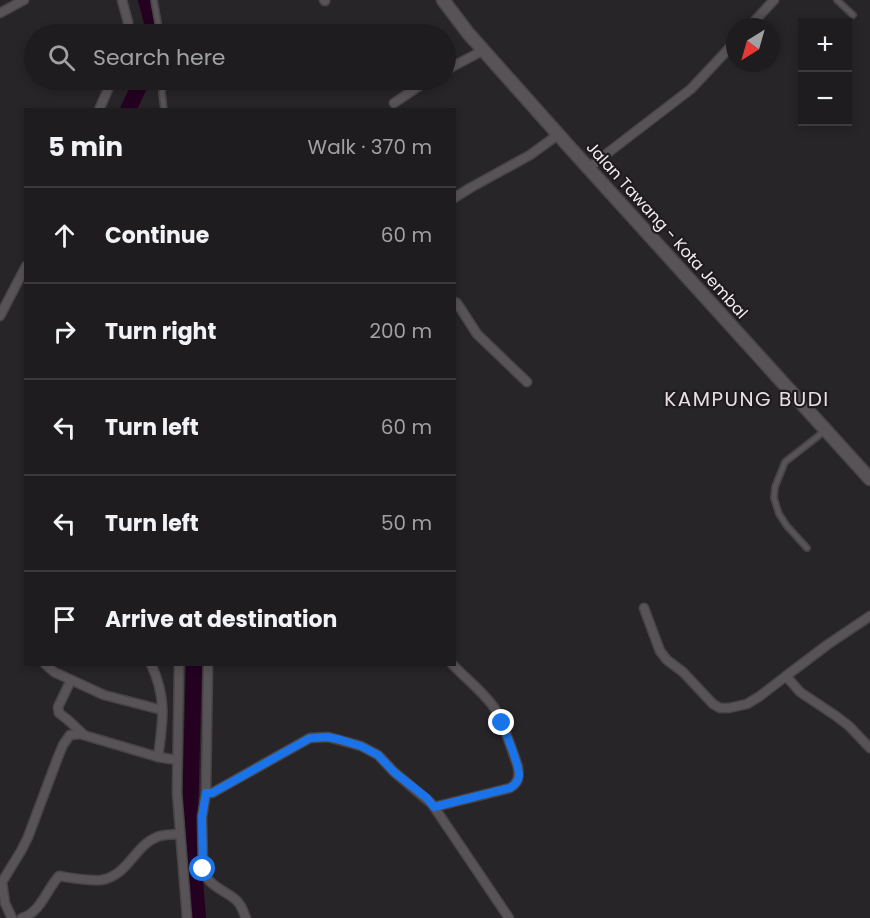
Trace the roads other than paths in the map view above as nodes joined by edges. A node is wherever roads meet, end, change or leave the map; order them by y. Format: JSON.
{"nodes":[{"id":1,"x":24,"y":0,"type":"edge"},
{"id":2,"x":122,"y":0,"type":"edge"},
{"id":3,"x":154,"y":0,"type":"edge"},
{"id":4,"x":443,"y":0,"type":"edge"},
{"id":5,"x":774,"y":0,"type":"edge"},
{"id":6,"x":837,"y":0,"type":"edge"},
{"id":7,"x":0,"y":14,"type":"edge"},
{"id":8,"x":853,"y":15,"type":"dead end"},
{"id":9,"x":757,"y":18,"type":"edge"},
{"id":10,"x":128,"y":24,"type":"edge"},
{"id":11,"x":158,"y":24,"type":"edge"},
{"id":12,"x":484,"y":50,"type":"junction"},
{"id":13,"x":726,"y":52,"type":"edge"},
{"id":14,"x":456,"y":65,"type":"edge"},
{"id":15,"x":108,"y":90,"type":"edge"},
{"id":16,"x":162,"y":90,"type":"edge"},
{"id":17,"x":413,"y":90,"type":"edge"},
{"id":18,"x":394,"y":103,"type":"dead end"},
{"id":19,"x":100,"y":108,"type":"edge"},
{"id":20,"x":164,"y":108,"type":"edge"},
{"id":21,"x":559,"y":134,"type":"junction"},
{"id":22,"x":588,"y":168,"type":"junction"},
{"id":23,"x":456,"y":197,"type":"edge"},
{"id":24,"x":24,"y":270,"type":"edge"},
{"id":25,"x":456,"y":305,"type":"edge"},
{"id":26,"x":0,"y":316,"type":"edge"},
{"id":27,"x":527,"y":382,"type":"dead end"},
{"id":28,"x":826,"y":430,"type":"junction"},
{"id":29,"x":870,"y":479,"type":"edge"},
{"id":30,"x":807,"y":548,"type":"dead end"},
{"id":31,"x":644,"y":608,"type":"dead end"},
{"id":32,"x":870,"y":616,"type":"edge"},
{"id":33,"x":47,"y":666,"type":"edge"},
{"id":34,"x":151,"y":666,"type":"edge"},
{"id":35,"x":179,"y":666,"type":"edge"},
{"id":36,"x":208,"y":666,"type":"edge"},
{"id":37,"x":454,"y":666,"type":"edge"},
{"id":38,"x":786,"y":676,"type":"junction"},
{"id":39,"x":71,"y":680,"type":"junction"},
{"id":40,"x":162,"y":710,"type":"junction"},
{"id":41,"x":84,"y":735,"type":"junction"},
{"id":42,"x":870,"y":748,"type":"edge"},
{"id":43,"x":158,"y":757,"type":"junction"},
{"id":44,"x":177,"y":760,"type":"junction"},
{"id":45,"x":206,"y":793,"type":"junction"},
{"id":46,"x":434,"y":807,"type":"junction"},
{"id":47,"x":180,"y":834,"type":"junction"},
{"id":48,"x":12,"y":918,"type":"edge"},
{"id":49,"x":22,"y":918,"type":"edge"},
{"id":50,"x":187,"y":918,"type":"edge"},
{"id":51,"x":246,"y":918,"type":"edge"},
{"id":52,"x":509,"y":918,"type":"edge"}],
"edges":[{"from":1,"to":7,"type":"street"},
{"from":2,"to":10,"type":"street"},
{"from":3,"to":11,"type":"lane"},
{"from":4,"to":12,"type":"main road","name":"Jalan Tawang - Kota Jembal"},
{"from":5,"to":9,"type":"street"},
{"from":6,"to":8,"type":"lane"},
{"from":12,"to":14,"type":"street"},
{"from":12,"to":21,"type":"main road","name":"Jalan Tawang - Kota Jembal"},
{"from":13,"to":22,"type":"street"},
{"from":15,"to":19,"type":"street"},
{"from":16,"to":20,"type":"lane"},
{"from":17,"to":18,"type":"street"},
{"from":21,"to":22,"type":"main road","name":"Jalan Tawang - Kota Jembal"},
{"from":21,"to":23,"type":"street"},
{"from":22,"to":28,"type":"main road","name":"Jalan Tawang - Kota Jembal"},
{"from":24,"to":26,"type":"street"},
{"from":25,"to":27,"type":"street"},
{"from":28,"to":29,"type":"main road","name":"Jalan Tawang - Kota Jembal"},
{"from":28,"to":30,"type":"lane"},
{"from":31,"to":38,"type":"street"},
{"from":32,"to":38,"type":"street"},
{"from":33,"to":39,"type":"street"},
{"from":34,"to":40,"type":"street"},
{"from":35,"to":44,"type":"street"},
{"from":36,"to":45,"type":"street"},
{"from":37,"to":46,"type":"street"},
{"from":38,"to":42,"type":"street"},
{"from":39,"to":40,"type":"street"},
{"from":39,"to":41,"type":"street"},
{"from":40,"to":43,"type":"street"},
{"from":41,"to":43,"type":"street"},
{"from":41,"to":48,"type":"street"},
{"from":43,"to":44,"type":"street"},
{"from":44,"to":47,"type":"street"},
{"from":45,"to":46,"type":"street"},
{"from":45,"to":51,"type":"street"},
{"from":46,"to":52,"type":"street"},
{"from":47,"to":49,"type":"street"},
{"from":47,"to":50,"type":"street"}]}
